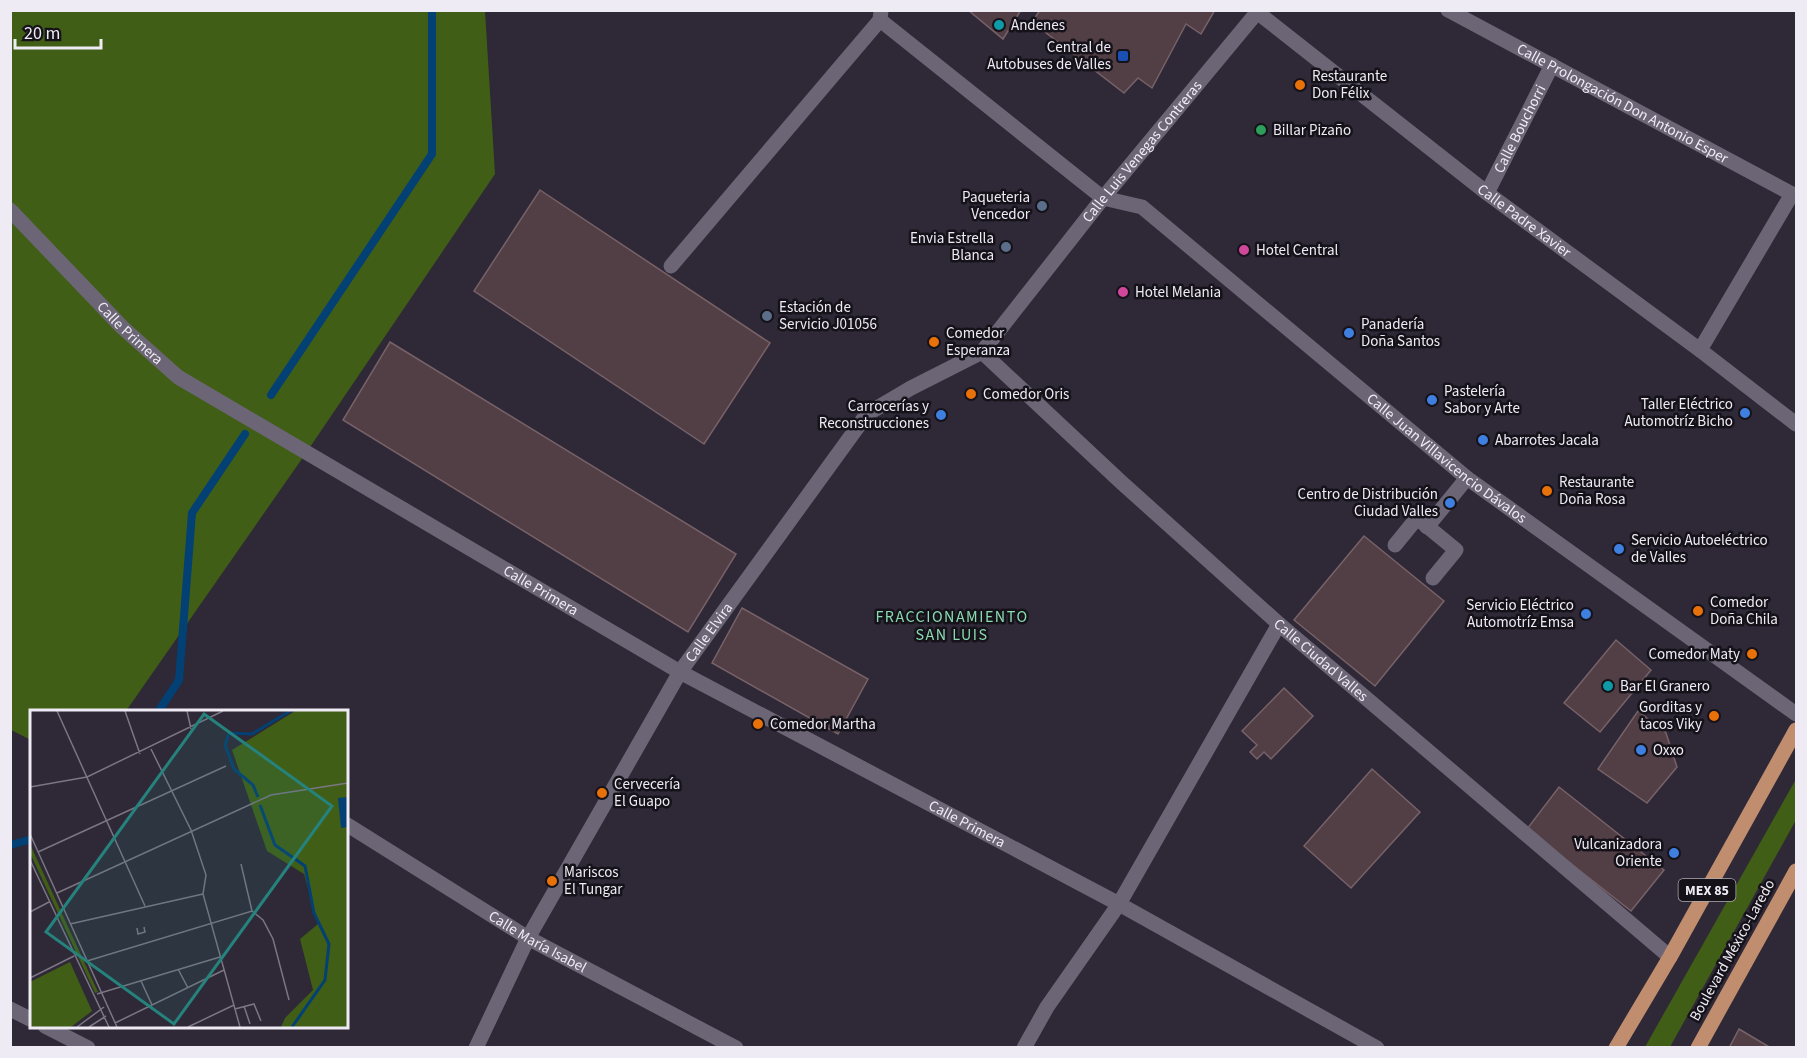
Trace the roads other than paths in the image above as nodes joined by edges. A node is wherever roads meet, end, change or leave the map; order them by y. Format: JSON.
{"nodes":[{"id":1,"x":1448,"y":10,"type":"edge"},
{"id":2,"x":1258,"y":11,"type":"edge"},
{"id":3,"x":881,"y":15,"type":"edge"},
{"id":4,"x":1552,"y":65,"type":"junction"},
{"id":5,"x":1487,"y":193,"type":"junction"},
{"id":6,"x":1794,"y":195,"type":"edge"},
{"id":7,"x":1103,"y":198,"type":"junction"},
{"id":8,"x":10,"y":210,"type":"edge"},
{"id":9,"x":671,"y":266,"type":"dead end"},
{"id":10,"x":1028,"y":293,"type":"joint"},
{"id":11,"x":1700,"y":350,"type":"junction"},
{"id":12,"x":982,"y":352,"type":"junction"},
{"id":13,"x":1797,"y":424,"type":"edge"},
{"id":14,"x":1467,"y":478,"type":"junction"},
{"id":15,"x":1427,"y":527,"type":"junction"},
{"id":16,"x":1395,"y":545,"type":"dead end"},
{"id":17,"x":1433,"y":579,"type":"dead end"},
{"id":18,"x":1279,"y":624,"type":"junction"},
{"id":19,"x":680,"y":672,"type":"junction"},
{"id":20,"x":1797,"y":714,"type":"edge"},
{"id":21,"x":1797,"y":730,"type":"edge"},
{"id":22,"x":348,"y":825,"type":"edge"},
{"id":23,"x":1797,"y":871,"type":"edge"},
{"id":24,"x":1119,"y":904,"type":"junction"},
{"id":25,"x":528,"y":938,"type":"junction"},
{"id":26,"x":1670,"y":957,"type":"junction"},
{"id":27,"x":10,"y":1010,"type":"edge"},
{"id":28,"x":30,"y":1019,"type":"edge"},
{"id":29,"x":49,"y":1028,"type":"edge"},
{"id":30,"x":88,"y":1047,"type":"edge"},
{"id":31,"x":476,"y":1047,"type":"edge"},
{"id":32,"x":736,"y":1047,"type":"edge"},
{"id":33,"x":1024,"y":1047,"type":"edge"},
{"id":34,"x":1377,"y":1047,"type":"edge"},
{"id":35,"x":1616,"y":1047,"type":"edge"},
{"id":36,"x":1698,"y":1047,"type":"edge"}],
"edges":[{"from":1,"to":4,"type":"street","name":"Calle Prolongación Don Antonio Esper"},
{"from":2,"to":5,"type":"street","name":"Calle Padre Xavier"},
{"from":2,"to":7,"type":"street","name":"Calle Luis Venegas Contreras"},
{"from":3,"to":7,"type":"street"},
{"from":3,"to":9,"type":"street"},
{"from":4,"to":5,"type":"street","name":"Calle Bouchorri"},
{"from":4,"to":6,"type":"street","name":"Calle Prolongación Don Antonio Esper"},
{"from":5,"to":11,"type":"street","name":"Calle Padre Xavier"},
{"from":6,"to":11,"type":"street"},
{"from":7,"to":10,"type":"street","name":"Calle Luis Venegas Contreras"},
{"from":7,"to":14,"type":"street","name":"Calle Juan Villavicencio Dávalos"},
{"from":8,"to":19,"type":"street","name":"Calle Primera"},
{"from":10,"to":12,"type":"street","name":"Calle Elvira"},
{"from":11,"to":13,"type":"street","name":"Calle Padre Xavier"},
{"from":12,"to":18,"type":"street","name":"Calle Ciudad Valles"},
{"from":12,"to":19,"type":"street","name":"Calle Elvira"},
{"from":14,"to":15,"type":"street"},
{"from":14,"to":20,"type":"street","name":"Calle Juan Villavicencio Dávalos"},
{"from":15,"to":16,"type":"street"},
{"from":15,"to":17,"type":"street"},
{"from":18,"to":24,"type":"street"},
{"from":18,"to":26,"type":"street","name":"Calle Ciudad Valles"},
{"from":19,"to":24,"type":"street","name":"Calle Primera"},
{"from":19,"to":25,"type":"street","name":"Calle Elvira"},
{"from":21,"to":26,"type":"main road","number":"MEX 85"},
{"from":22,"to":25,"type":"street","name":"Calle María Isabel"},
{"from":23,"to":36,"type":"main road","name":"Boulevard México-Laredo"},
{"from":24,"to":33,"type":"street"},
{"from":24,"to":34,"type":"street","name":"Calle Primera"},
{"from":25,"to":31,"type":"street","name":"Calle Elvira"},
{"from":25,"to":32,"type":"street","name":"Calle María Isabel"},
{"from":26,"to":35,"type":"main road","number":"MEX 85"},
{"from":27,"to":28,"type":"street"},
{"from":29,"to":30,"type":"street"}]}
